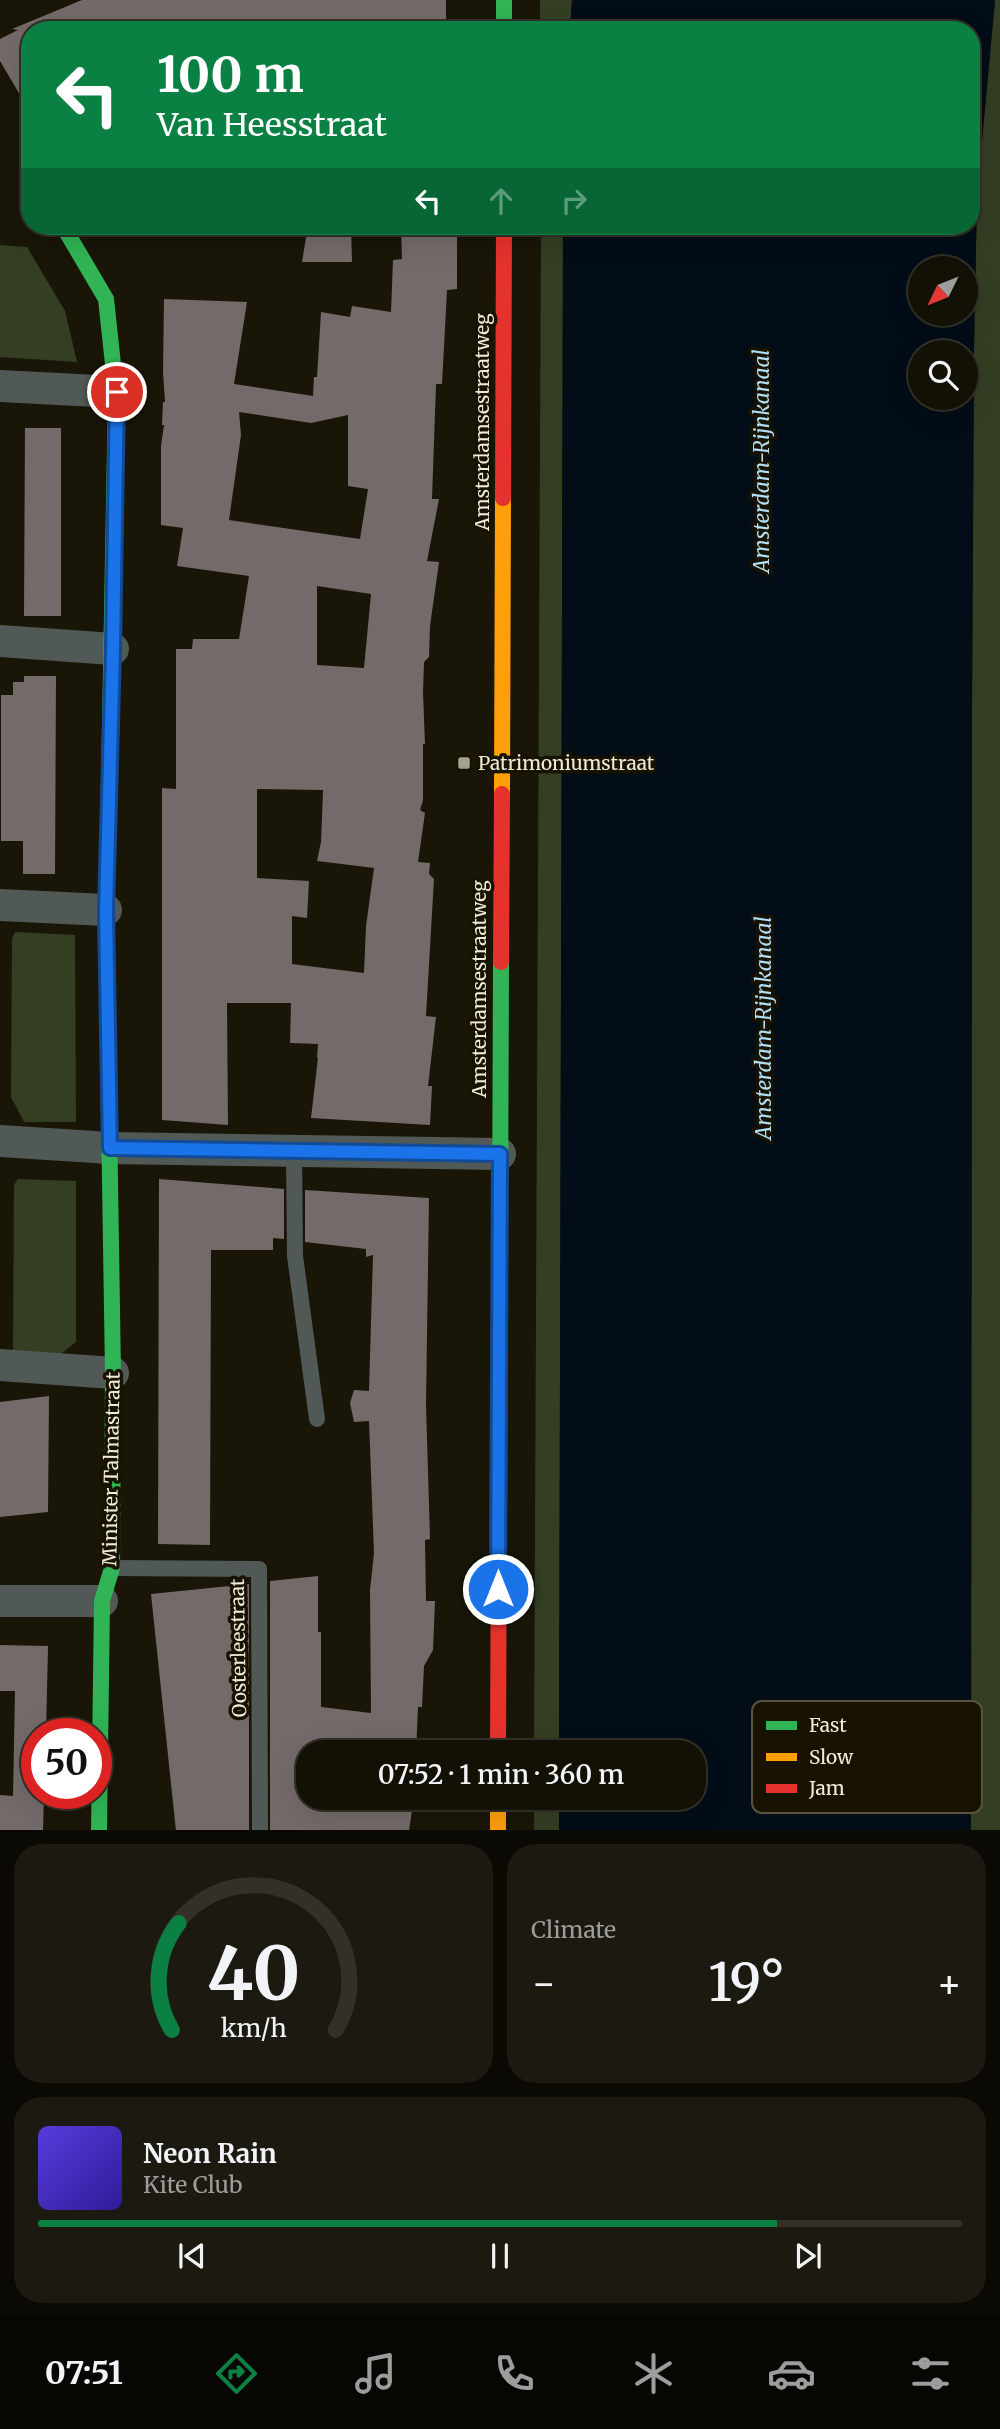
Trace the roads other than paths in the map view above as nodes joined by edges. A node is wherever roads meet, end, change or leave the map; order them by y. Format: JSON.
{"nodes":[{"id":1,"x":504,"y":0,"type":"edge"},
{"id":2,"x":504,"y":21,"type":"edge"},
{"id":3,"x":68,"y":235,"type":"edge"},
{"id":4,"x":504,"y":235,"type":"edge"},
{"id":5,"x":0,"y":386,"type":"edge"},
{"id":6,"x":117,"y":392,"type":"junction"},
{"id":7,"x":0,"y":641,"type":"edge"},
{"id":8,"x":113,"y":649,"type":"junction"},
{"id":9,"x":0,"y":905,"type":"edge"},
{"id":10,"x":106,"y":910,"type":"junction"},
{"id":11,"x":0,"y":1141,"type":"edge"},
{"id":12,"x":110,"y":1148,"type":"junction"},
{"id":13,"x":294,"y":1151,"type":"junction"},
{"id":14,"x":500,"y":1154,"type":"junction"},
{"id":15,"x":0,"y":1365,"type":"edge"},
{"id":16,"x":113,"y":1373,"type":"junction"},
{"id":17,"x":317,"y":1419,"type":"dead end"},
{"id":18,"x":112,"y":1568,"type":"junction"},
{"id":19,"x":0,"y":1601,"type":"edge"},
{"id":20,"x":102,"y":1601,"type":"junction"},
{"id":21,"x":498,"y":1740,"type":"edge"},
{"id":22,"x":498,"y":1810,"type":"edge"},
{"id":23,"x":99,"y":1830,"type":"edge"},
{"id":24,"x":260,"y":1830,"type":"edge"},
{"id":25,"x":498,"y":1830,"type":"edge"}],
"edges":[{"from":1,"to":2,"type":"street"},
{"from":3,"to":6,"type":"street","name":"Minister Talmastraat"},
{"from":4,"to":14,"type":"street","name":"Amsterdamsestraatweg"},
{"from":5,"to":6,"type":"street"},
{"from":6,"to":8,"type":"street","name":"Minister Talmastraat"},
{"from":7,"to":8,"type":"street"},
{"from":8,"to":10,"type":"street","name":"Minister Talmastraat"},
{"from":9,"to":10,"type":"street"},
{"from":10,"to":12,"type":"street","name":"Minister Talmastraat"},
{"from":11,"to":12,"type":"street"},
{"from":12,"to":13,"type":"street"},
{"from":12,"to":16,"type":"street","name":"Minister Talmastraat"},
{"from":13,"to":14,"type":"street"},
{"from":13,"to":17,"type":"lane"},
{"from":14,"to":21,"type":"street","name":"Amsterdamsestraatweg"},
{"from":15,"to":16,"type":"street"},
{"from":16,"to":18,"type":"street","name":"Minister Talmastraat"},
{"from":18,"to":20,"type":"street","name":"Minister Talmastraat"},
{"from":18,"to":24,"type":"lane","name":"Oosterleestraat"},
{"from":19,"to":20,"type":"street"},
{"from":20,"to":23,"type":"street","name":"Minister Talmastraat"},
{"from":22,"to":25,"type":"street"}]}
